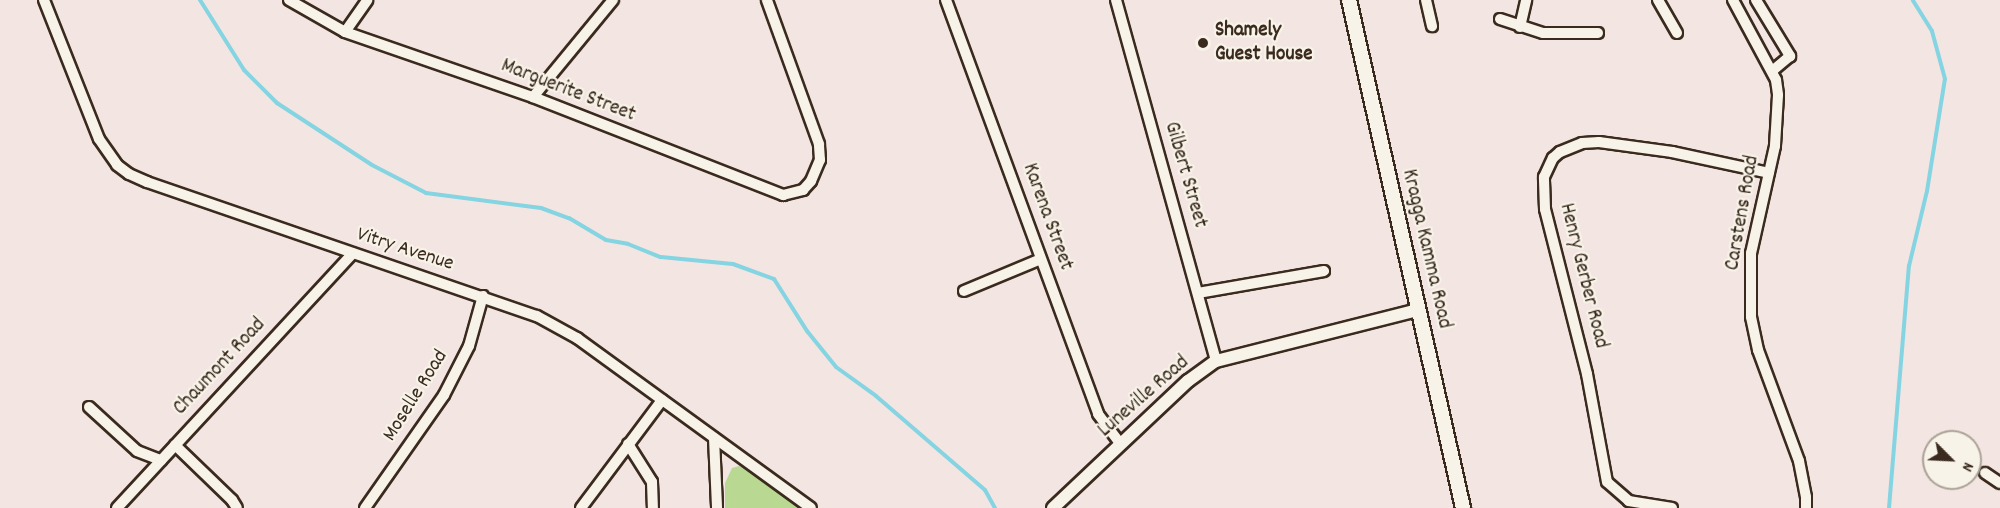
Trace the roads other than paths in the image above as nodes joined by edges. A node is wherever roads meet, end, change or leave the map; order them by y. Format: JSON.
{"nodes":[{"id":1,"x":44,"y":0,"type":"edge"},
{"id":2,"x":289,"y":0,"type":"edge"},
{"id":3,"x":367,"y":0,"type":"edge"},
{"id":4,"x":613,"y":0,"type":"edge"},
{"id":5,"x":767,"y":0,"type":"edge"},
{"id":6,"x":946,"y":0,"type":"edge"},
{"id":7,"x":1116,"y":0,"type":"edge"},
{"id":8,"x":1349,"y":0,"type":"edge"},
{"id":9,"x":1426,"y":0,"type":"edge"},
{"id":10,"x":1526,"y":0,"type":"edge"},
{"id":11,"x":1658,"y":0,"type":"edge"},
{"id":12,"x":1733,"y":0,"type":"edge"},
{"id":13,"x":1756,"y":0,"type":"edge"},
{"id":14,"x":1500,"y":20,"type":"dead end"},
{"id":15,"x":1432,"y":26,"type":"dead end"},
{"id":16,"x":1520,"y":27,"type":"junction"},
{"id":17,"x":345,"y":32,"type":"junction"},
{"id":18,"x":1598,"y":33,"type":"dead end"},
{"id":19,"x":1677,"y":33,"type":"dead end"},
{"id":20,"x":1772,"y":71,"type":"junction"},
{"id":21,"x":533,"y":97,"type":"junction"},
{"id":22,"x":1769,"y":173,"type":"junction"},
{"id":23,"x":353,"y":253,"type":"junction"},
{"id":24,"x":1041,"y":259,"type":"junction"},
{"id":25,"x":1324,"y":271,"type":"dead end"},
{"id":26,"x":964,"y":291,"type":"dead end"},
{"id":27,"x":1198,"y":293,"type":"junction"},
{"id":28,"x":483,"y":296,"type":"junction"},
{"id":29,"x":1418,"y":310,"type":"junction"},
{"id":30,"x":1216,"y":361,"type":"junction"},
{"id":31,"x":662,"y":400,"type":"junction"},
{"id":32,"x":89,"y":407,"type":"dead end"},
{"id":33,"x":714,"y":438,"type":"junction"},
{"id":34,"x":1120,"y":443,"type":"junction"},
{"id":35,"x":628,"y":444,"type":"junction"},
{"id":36,"x":175,"y":445,"type":"junction"},
{"id":37,"x":161,"y":460,"type":"junction"},
{"id":38,"x":1985,"y":473,"type":"dead end"},
{"id":39,"x":2000,"y":483,"type":"edge"},
{"id":40,"x":117,"y":508,"type":"edge"},
{"id":41,"x":237,"y":508,"type":"edge"},
{"id":42,"x":365,"y":508,"type":"edge"},
{"id":43,"x":581,"y":508,"type":"edge"},
{"id":44,"x":653,"y":508,"type":"edge"},
{"id":45,"x":717,"y":508,"type":"edge"},
{"id":46,"x":812,"y":508,"type":"edge"},
{"id":47,"x":1053,"y":508,"type":"edge"},
{"id":48,"x":1463,"y":508,"type":"edge"},
{"id":49,"x":1672,"y":508,"type":"edge"},
{"id":50,"x":1806,"y":508,"type":"edge"}],
"edges":[{"from":1,"to":23,"type":"street","name":"Vitry Avenue"},
{"from":2,"to":17,"type":"street","name":"Marguerite Street"},
{"from":3,"to":17,"type":"street"},
{"from":4,"to":21,"type":"street"},
{"from":5,"to":21,"type":"street","name":"Marguerite Street"},
{"from":6,"to":24,"type":"street","name":"Karena Street"},
{"from":7,"to":27,"type":"street","name":"Gilbert Street"},
{"from":8,"to":29,"type":"main road","name":"Kragga Kamma Road"},
{"from":9,"to":15,"type":"street"},
{"from":10,"to":16,"type":"street"},
{"from":11,"to":19,"type":"street"},
{"from":12,"to":20,"type":"street","name":"Carstens Road"},
{"from":13,"to":20,"type":"street"},
{"from":14,"to":16,"type":"street"},
{"from":16,"to":18,"type":"street"},
{"from":17,"to":21,"type":"street","name":"Marguerite Street"},
{"from":20,"to":22,"type":"street","name":"Carstens Road"},
{"from":22,"to":49,"type":"street","name":"Henry Gerber Road"},
{"from":22,"to":50,"type":"street","name":"Carstens Road"},
{"from":23,"to":28,"type":"street","name":"Vitry Avenue"},
{"from":23,"to":36,"type":"street","name":"Chaumont Road"},
{"from":24,"to":26,"type":"street"},
{"from":24,"to":34,"type":"street","name":"Karena Street"},
{"from":25,"to":27,"type":"street"},
{"from":27,"to":30,"type":"street","name":"Gilbert Street"},
{"from":28,"to":31,"type":"street","name":"Vitry Avenue"},
{"from":28,"to":42,"type":"street","name":"Moselle Road"},
{"from":29,"to":30,"type":"street","name":"Luneville Road"},
{"from":29,"to":48,"type":"main road","name":"Kragga Kamma Road"},
{"from":30,"to":34,"type":"street","name":"Luneville Road"},
{"from":31,"to":33,"type":"street","name":"Vitry Avenue"},
{"from":31,"to":35,"type":"street"},
{"from":32,"to":37,"type":"street"},
{"from":33,"to":45,"type":"street"},
{"from":33,"to":46,"type":"street","name":"Vitry Avenue"},
{"from":34,"to":47,"type":"street","name":"Luneville Road"},
{"from":35,"to":43,"type":"street"},
{"from":35,"to":44,"type":"street"},
{"from":36,"to":37,"type":"street","name":"Chaumont Road"},
{"from":36,"to":41,"type":"street"},
{"from":37,"to":40,"type":"street","name":"Chaumont Road"},
{"from":38,"to":39,"type":"street"}]}
